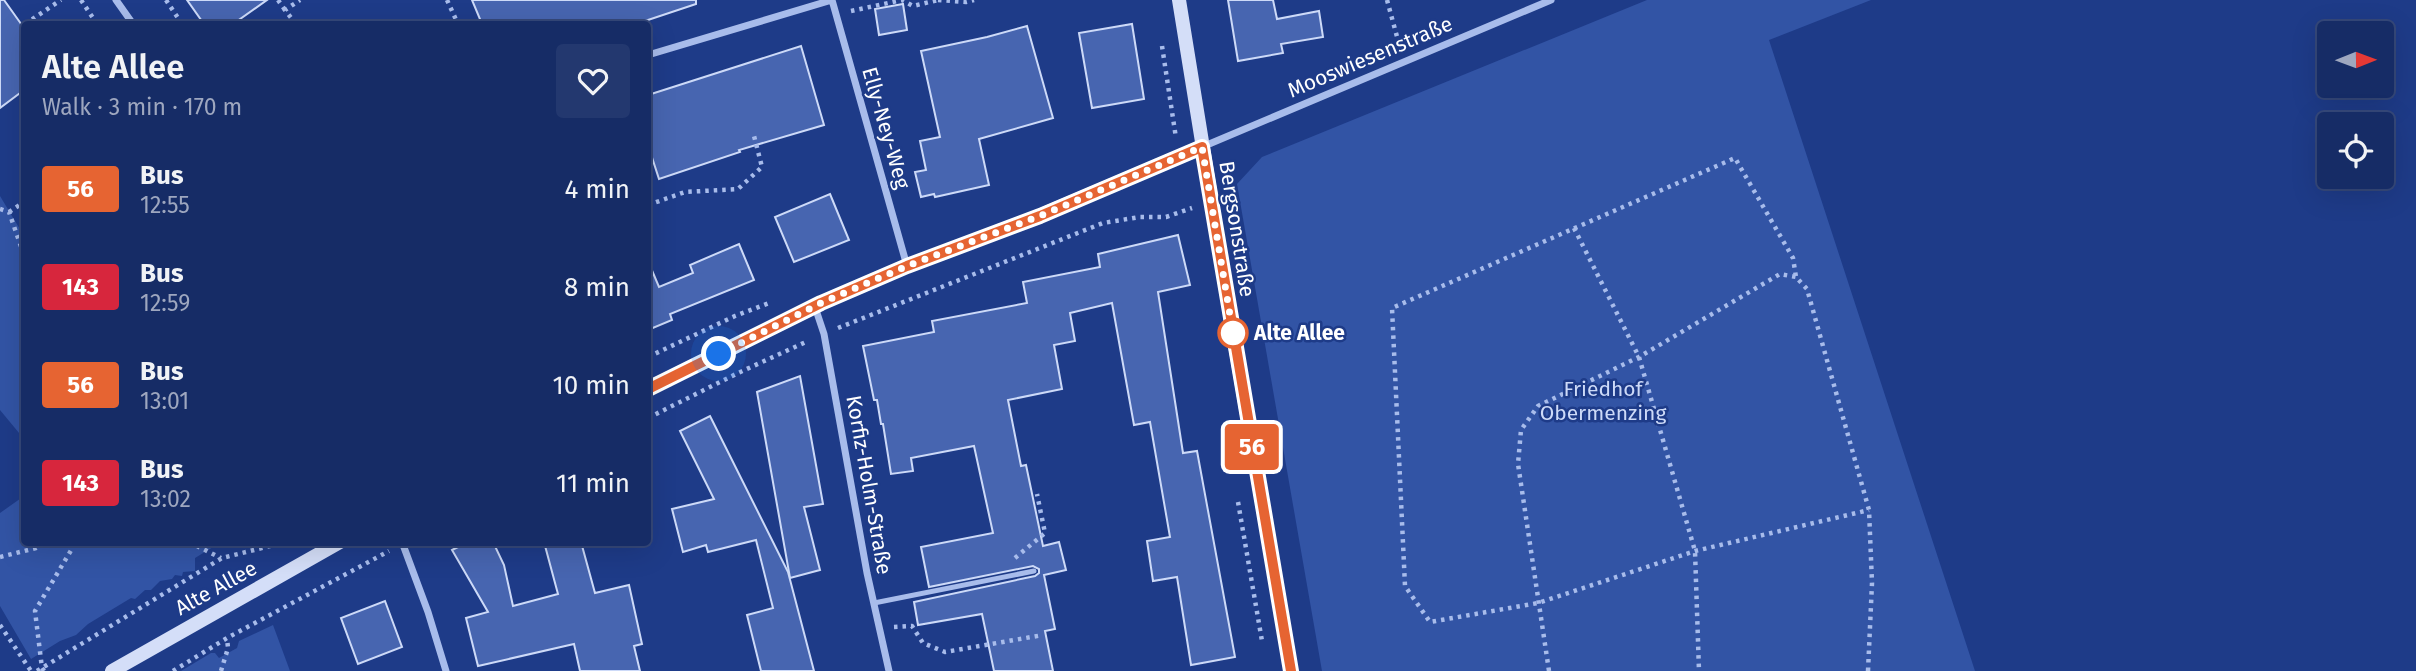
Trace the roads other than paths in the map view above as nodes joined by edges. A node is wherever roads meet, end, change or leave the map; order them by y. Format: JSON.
{"nodes":[{"id":1,"x":116,"y":0,"type":"edge"},
{"id":2,"x":832,"y":0,"type":"edge"},
{"id":3,"x":1179,"y":0,"type":"edge"},
{"id":4,"x":1551,"y":0,"type":"edge"},
{"id":5,"x":131,"y":21,"type":"edge"},
{"id":6,"x":651,"y":54,"type":"edge"},
{"id":7,"x":1202,"y":147,"type":"junction"},
{"id":8,"x":907,"y":266,"type":"junction"},
{"id":9,"x":815,"y":307,"type":"junction"},
{"id":10,"x":651,"y":388,"type":"edge"},
{"id":11,"x":333,"y":546,"type":"edge"},
{"id":12,"x":403,"y":546,"type":"edge"},
{"id":13,"x":1034,"y":571,"type":"dead end"},
{"id":14,"x":874,"y":603,"type":"junction"},
{"id":15,"x":112,"y":671,"type":"edge"},
{"id":16,"x":446,"y":671,"type":"edge"},
{"id":17,"x":889,"y":671,"type":"edge"},
{"id":18,"x":1291,"y":671,"type":"edge"}],
"edges":[{"from":1,"to":5,"type":"street"},
{"from":2,"to":6,"type":"street"},
{"from":2,"to":8,"type":"street","name":"Elly-Ney-Weg"},
{"from":3,"to":7,"type":"street","name":"Bergsonstraße"},
{"from":4,"to":7,"type":"street","name":"Mooswiesenstraße"},
{"from":7,"to":8,"type":"street"},
{"from":7,"to":18,"type":"street","name":"Bergsonstraße"},
{"from":8,"to":9,"type":"street"},
{"from":9,"to":10,"type":"street"},
{"from":9,"to":14,"type":"street","name":"Korfiz-Holm-Straße"},
{"from":11,"to":15,"type":"street","name":"Alte Allee"},
{"from":12,"to":16,"type":"street"},
{"from":13,"to":14,"type":"lane"},
{"from":14,"to":17,"type":"street","name":"Korfiz-Holm-Straße"}]}
